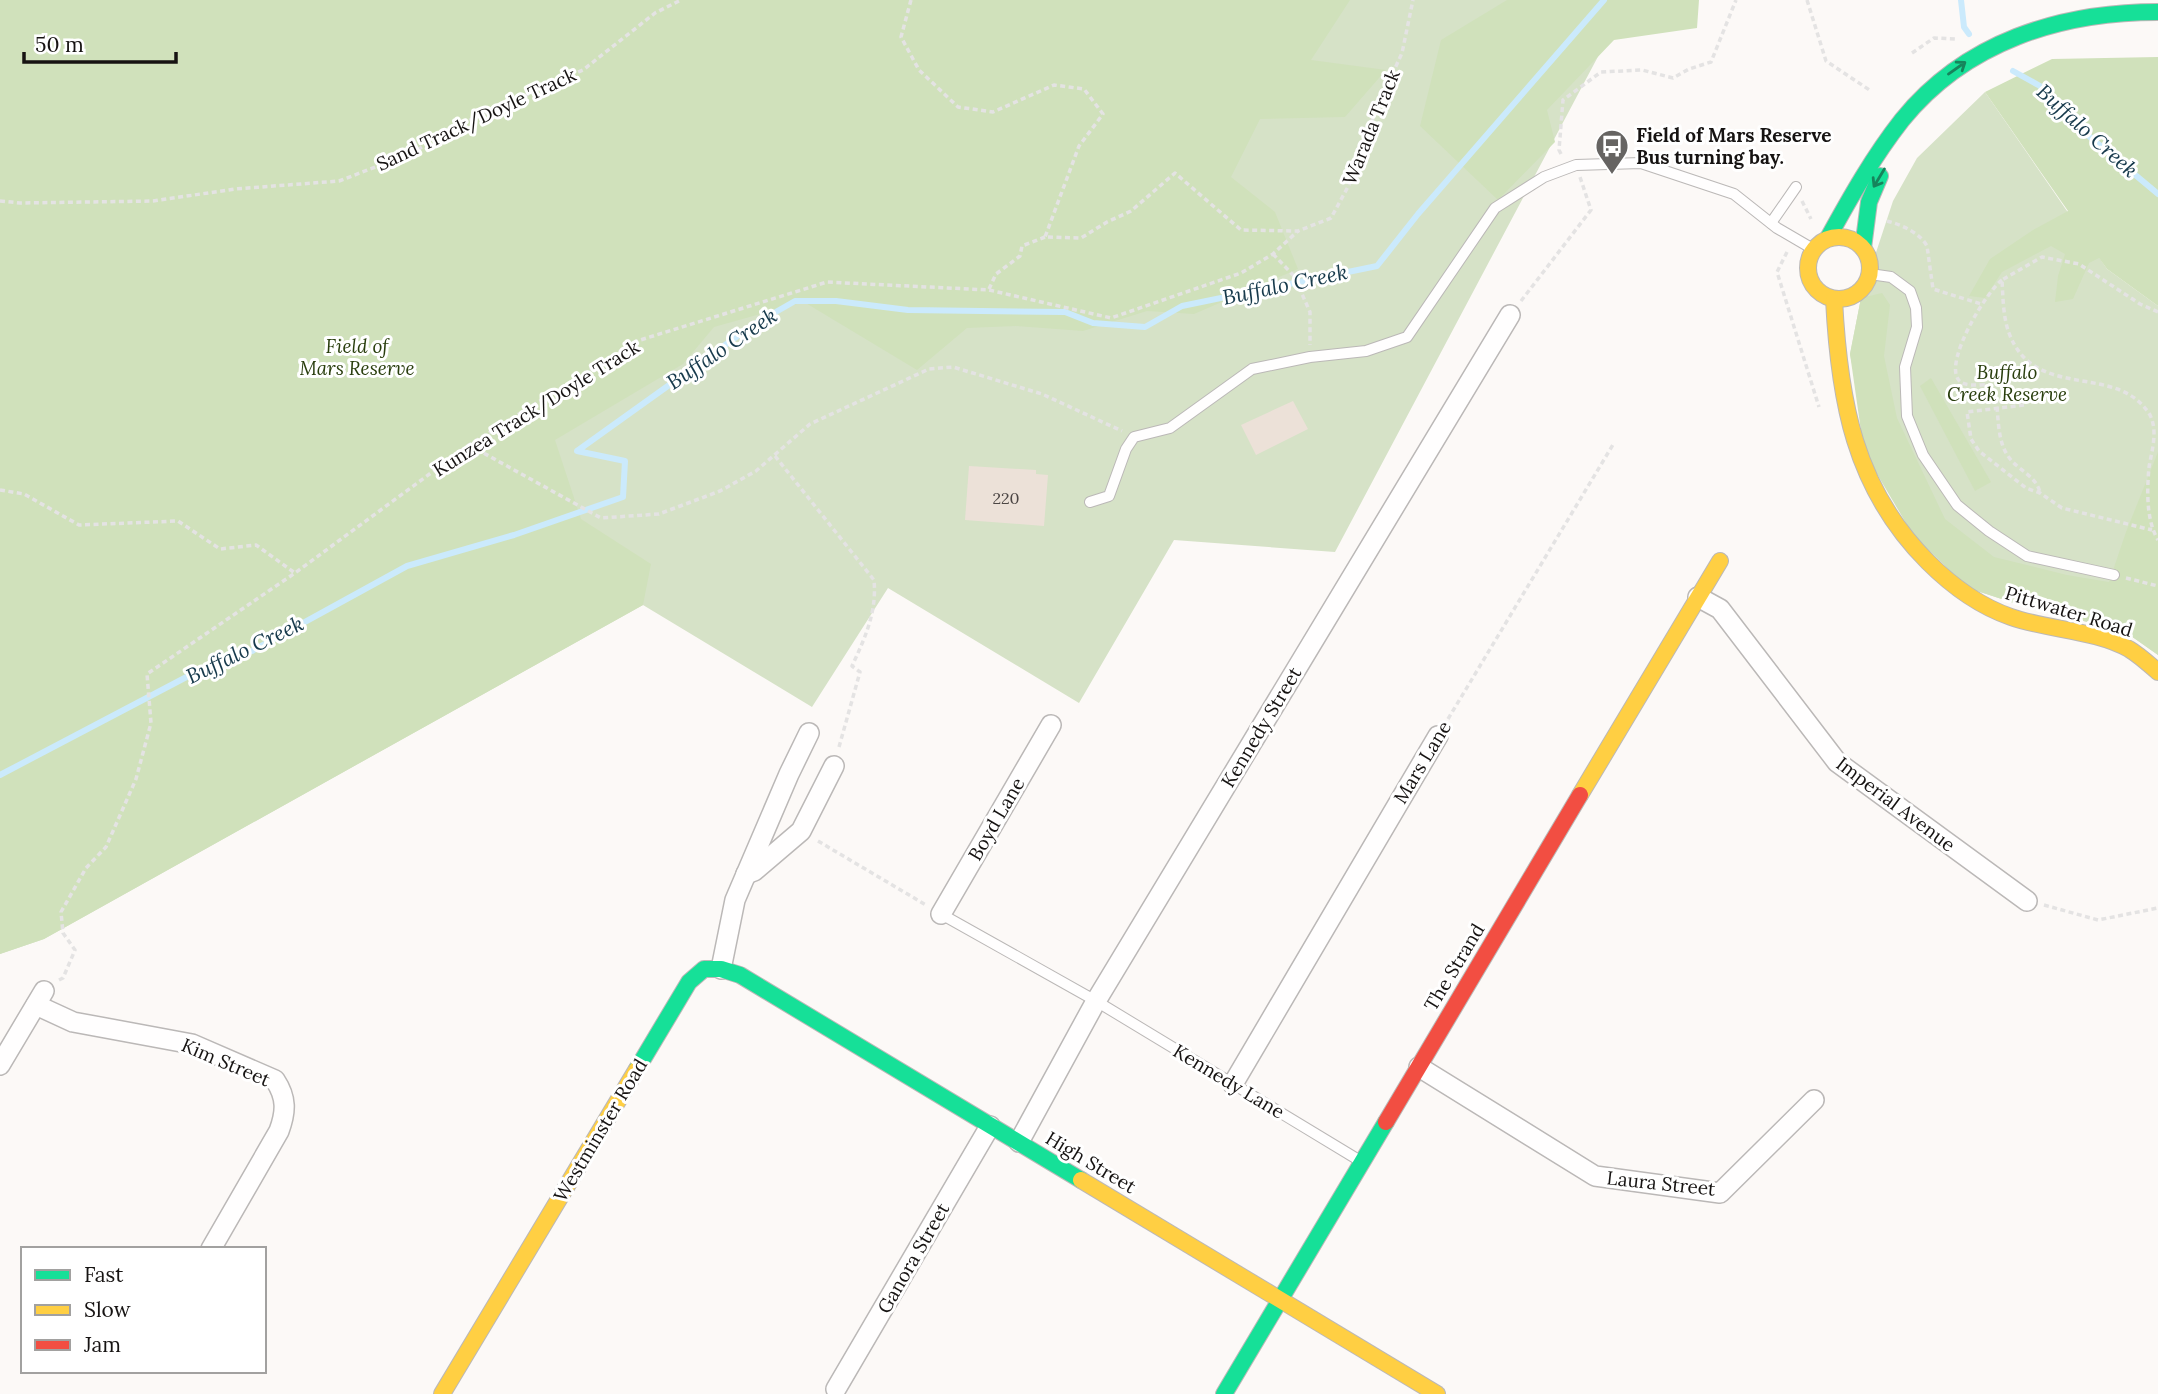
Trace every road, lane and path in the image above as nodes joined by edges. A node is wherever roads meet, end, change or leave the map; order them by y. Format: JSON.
{"nodes":[{"id":1,"x":681,"y":0,"type":"edge"},
{"id":2,"x":911,"y":0,"type":"edge"},
{"id":3,"x":1413,"y":0,"type":"edge"},
{"id":4,"x":1736,"y":0,"type":"edge"},
{"id":5,"x":1807,"y":0,"type":"edge"},
{"id":6,"x":2158,"y":12,"type":"edge"},
{"id":7,"x":2158,"y":24,"type":"edge"},
{"id":8,"x":1871,"y":91,"type":"dead end"},
{"id":9,"x":1573,"y":166,"type":"junction"},
{"id":10,"x":1796,"y":187,"type":"dead end"},
{"id":11,"x":0,"y":201,"type":"edge"},
{"id":12,"x":1771,"y":223,"type":"junction"},
{"id":13,"x":1298,"y":231,"type":"junction"},
{"id":14,"x":1045,"y":237,"type":"junction"},
{"id":15,"x":1828,"y":238,"type":"junction"},
{"id":16,"x":1863,"y":248,"type":"junction"},
{"id":17,"x":1813,"y":249,"type":"junction"},
{"id":18,"x":1273,"y":254,"type":"junction"},
{"id":19,"x":1783,"y":258,"type":"dead end"},
{"id":20,"x":1870,"y":274,"type":"junction"},
{"id":21,"x":2001,"y":280,"type":"junction"},
{"id":22,"x":1933,"y":289,"type":"dead end"},
{"id":23,"x":989,"y":290,"type":"junction"},
{"id":24,"x":1834,"y":299,"type":"junction"},
{"id":25,"x":1982,"y":304,"type":"junction"},
{"id":26,"x":2158,"y":312,"type":"edge"},
{"id":27,"x":1510,"y":315,"type":"joint"},
{"id":28,"x":1310,"y":357,"type":"junction"},
{"id":29,"x":2024,"y":405,"type":"dead end"},
{"id":30,"x":1998,"y":408,"type":"junction"},
{"id":31,"x":1821,"y":413,"type":"dead end"},
{"id":32,"x":1134,"y":437,"type":"junction"},
{"id":33,"x":1614,"y":443,"type":"dead end"},
{"id":34,"x":470,"y":445,"type":"junction"},
{"id":35,"x":775,"y":456,"type":"junction"},
{"id":36,"x":0,"y":490,"type":"edge"},
{"id":37,"x":2040,"y":493,"type":"junction"},
{"id":38,"x":1090,"y":502,"type":"dead end"},
{"id":39,"x":2152,"y":530,"type":"junction"},
{"id":40,"x":2158,"y":540,"type":"edge"},
{"id":41,"x":1720,"y":561,"type":"dead end"},
{"id":42,"x":295,"y":573,"type":"junction"},
{"id":43,"x":2114,"y":575,"type":"joint"},
{"id":44,"x":2158,"y":586,"type":"edge"},
{"id":45,"x":1698,"y":597,"type":"junction"},
{"id":46,"x":2158,"y":672,"type":"edge"},
{"id":47,"x":1051,"y":725,"type":"dead end"},
{"id":48,"x":809,"y":733,"type":"dead end"},
{"id":49,"x":1438,"y":736,"type":"joint"},
{"id":50,"x":834,"y":766,"type":"joint"},
{"id":51,"x":801,"y":831,"type":"junction"},
{"id":52,"x":746,"y":875,"type":"junction"},
{"id":53,"x":2027,"y":901,"type":"joint"},
{"id":54,"x":2158,"y":908,"type":"edge"},
{"id":55,"x":941,"y":914,"type":"junction"},
{"id":56,"x":721,"y":969,"type":"junction"},
{"id":57,"x":40,"y":998,"type":"junction"},
{"id":58,"x":1096,"y":1001,"type":"junction"},
{"id":59,"x":0,"y":1065,"type":"edge"},
{"id":60,"x":1419,"y":1067,"type":"junction"},
{"id":61,"x":1233,"y":1084,"type":"junction"},
{"id":62,"x":1814,"y":1100,"type":"dead end"},
{"id":63,"x":990,"y":1126,"type":"junction"},
{"id":64,"x":1019,"y":1142,"type":"junction"},
{"id":65,"x":1362,"y":1162,"type":"junction"},
{"id":66,"x":212,"y":1247,"type":"edge"},
{"id":67,"x":1279,"y":1301,"type":"junction"},
{"id":68,"x":836,"y":1389,"type":"dead end"},
{"id":69,"x":442,"y":1394,"type":"edge"},
{"id":70,"x":1224,"y":1394,"type":"edge"},
{"id":71,"x":1437,"y":1394,"type":"edge"}],
"edges":[{"from":1,"to":11,"type":"path","name":"Sand Track/Doyle Track"},
{"from":2,"to":14,"type":"path"},
{"from":3,"to":13,"type":"path","name":"Warada Track"},
{"from":4,"to":9,"type":"path"},
{"from":5,"to":8,"type":"path"},
{"from":15,"to":6,"type":"street","one_way":true},
{"from":7,"to":16,"type":"street","one_way":true},
{"from":9,"to":12,"type":"lane"},
{"from":9,"to":27,"type":"path"},
{"from":9,"to":28,"type":"lane"},
{"from":10,"to":12,"type":"lane"},
{"from":12,"to":17,"type":"lane"},
{"from":13,"to":14,"type":"path"},
{"from":13,"to":18,"type":"path","name":"Kunzea Track/Doyle Track"},
{"from":14,"to":23,"type":"path"},
{"from":15,"to":16,"type":"street"},
{"from":15,"to":17,"type":"street"},
{"from":16,"to":20,"type":"street"},
{"from":17,"to":24,"type":"street"},
{"from":18,"to":23,"type":"path","name":"Kunzea Track/Doyle Track"},
{"from":18,"to":28,"type":"path"},
{"from":19,"to":31,"type":"path"},
{"from":20,"to":24,"type":"street"},
{"from":20,"to":43,"type":"lane"},
{"from":21,"to":25,"type":"path"},
{"from":21,"to":26,"type":"path"},
{"from":21,"to":39,"type":"path"},
{"from":22,"to":25,"type":"path"},
{"from":23,"to":34,"type":"path","name":"Kunzea Track/Doyle Track"},
{"from":24,"to":46,"type":"street","name":"Pittwater Road"},
{"from":25,"to":30,"type":"path"},
{"from":27,"to":58,"type":"street","name":"Kennedy Street"},
{"from":28,"to":32,"type":"lane"},
{"from":29,"to":30,"type":"path"},
{"from":30,"to":37,"type":"path"},
{"from":30,"to":37,"type":"path"},
{"from":32,"to":35,"type":"path"},
{"from":32,"to":38,"type":"lane"},
{"from":33,"to":49,"type":"path","name":"Mars Lane"},
{"from":34,"to":35,"type":"path"},
{"from":34,"to":42,"type":"path","name":"Kunzea Track/Doyle Track"},
{"from":35,"to":50,"type":"path"},
{"from":36,"to":42,"type":"path"},
{"from":37,"to":39,"type":"path"},
{"from":39,"to":40,"type":"path"},
{"from":41,"to":45,"type":"street","name":"The Strand"},
{"from":42,"to":57,"type":"path","name":"Kunzea Track/Doyle Track"},
{"from":43,"to":44,"type":"path"},
{"from":45,"to":53,"type":"street","name":"Imperial Avenue"},
{"from":45,"to":60,"type":"street","name":"The Strand"},
{"from":47,"to":55,"type":"street","name":"Boyd Lane"},
{"from":48,"to":52,"type":"street"},
{"from":49,"to":61,"type":"street","name":"Mars Lane"},
{"from":50,"to":51,"type":"street"},
{"from":51,"to":52,"type":"street"},
{"from":51,"to":55,"type":"path"},
{"from":52,"to":56,"type":"street"},
{"from":53,"to":54,"type":"path"},
{"from":55,"to":58,"type":"lane"},
{"from":56,"to":63,"type":"street","name":"High Street"},
{"from":56,"to":69,"type":"street","name":"Westminster Road"},
{"from":57,"to":59,"type":"street"},
{"from":57,"to":66,"type":"street","name":"Kim Street"},
{"from":58,"to":61,"type":"lane","name":"Kennedy Lane"},
{"from":58,"to":64,"type":"street","name":"Kennedy Street"},
{"from":60,"to":62,"type":"street","name":"Laura Street"},
{"from":60,"to":65,"type":"street","name":"The Strand"},
{"from":61,"to":65,"type":"lane","name":"Kennedy Lane"},
{"from":63,"to":64,"type":"street","name":"High Street"},
{"from":63,"to":68,"type":"street","name":"Ganora Street"},
{"from":64,"to":67,"type":"street","name":"High Street"},
{"from":65,"to":67,"type":"street","name":"The Strand"},
{"from":67,"to":70,"type":"street","name":"The Strand"},
{"from":67,"to":71,"type":"street","name":"High Street"}]}
